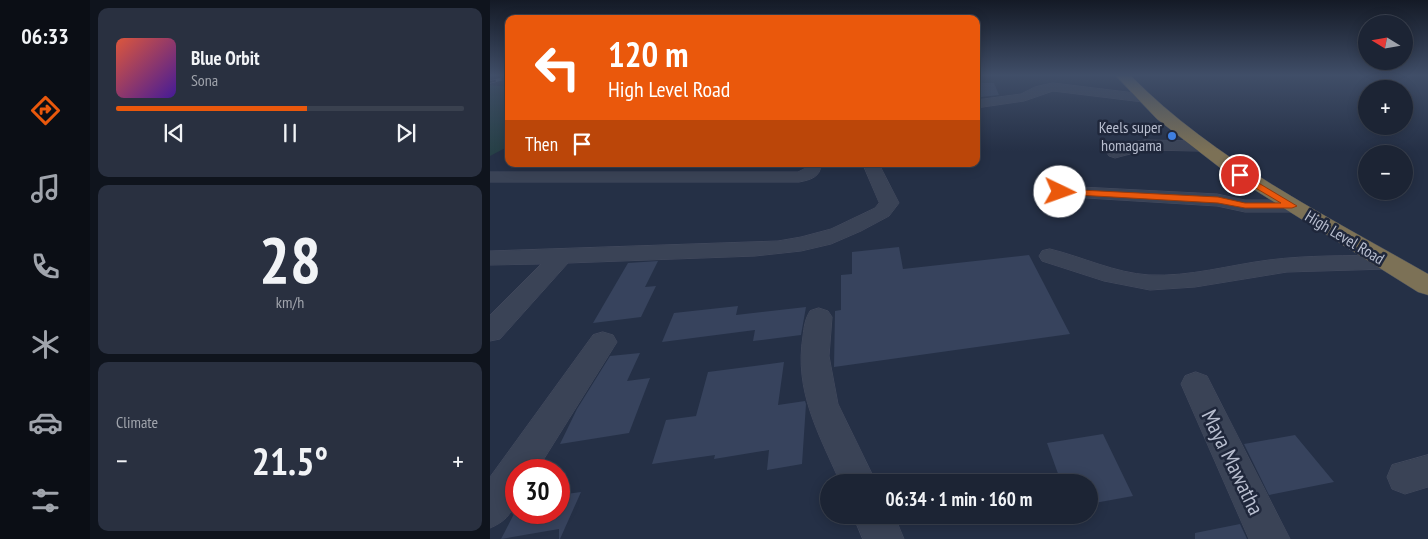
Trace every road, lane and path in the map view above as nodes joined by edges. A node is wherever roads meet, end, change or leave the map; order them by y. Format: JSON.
{"nodes":[{"id":1,"x":996,"y":101,"type":"edge"},
{"id":2,"x":1147,"y":101,"type":"edge"},
{"id":3,"x":980,"y":103,"type":"edge"},
{"id":4,"x":1198,"y":146,"type":"junction"},
{"id":5,"x":1114,"y":153,"type":"dead end"},
{"id":6,"x":813,"y":167,"type":"edge"},
{"id":7,"x":872,"y":167,"type":"edge"},
{"id":8,"x":490,"y":177,"type":"edge"},
{"id":9,"x":1060,"y":192,"type":"dead end"},
{"id":10,"x":1292,"y":206,"type":"junction"},
{"id":11,"x":1050,"y":256,"type":"dead end"},
{"id":12,"x":490,"y":258,"type":"edge"},
{"id":13,"x":560,"y":258,"type":"junction"},
{"id":14,"x":1387,"y":262,"type":"junction"},
{"id":15,"x":1428,"y":286,"type":"edge"},
{"id":16,"x":819,"y":317,"type":"dead end"},
{"id":17,"x":490,"y":332,"type":"edge"},
{"id":18,"x":603,"y":342,"type":"dead end"},
{"id":19,"x":1196,"y":384,"type":"dead end"},
{"id":20,"x":854,"y":474,"type":"edge"},
{"id":21,"x":490,"y":509,"type":"edge"},
{"id":22,"x":877,"y":524,"type":"edge"},
{"id":23,"x":884,"y":539,"type":"edge"},
{"id":24,"x":1270,"y":539,"type":"edge"}],
"edges":[{"from":1,"to":3,"type":"street"},
{"from":2,"to":4,"type":"highway","name":"High Level Road"},
{"from":4,"to":5,"type":"street"},
{"from":4,"to":10,"type":"highway","name":"High Level Road"},
{"from":6,"to":8,"type":"street"},
{"from":7,"to":13,"type":"street"},
{"from":9,"to":10,"type":"street"},
{"from":10,"to":14,"type":"highway","name":"High Level Road"},
{"from":11,"to":14,"type":"street"},
{"from":12,"to":13,"type":"street"},
{"from":13,"to":17,"type":"street"},
{"from":14,"to":15,"type":"highway","name":"High Level Road"},
{"from":16,"to":20,"type":"street"},
{"from":18,"to":21,"type":"street"},
{"from":19,"to":24,"type":"street","name":"Maya Mawatha"},
{"from":22,"to":23,"type":"street"}]}
